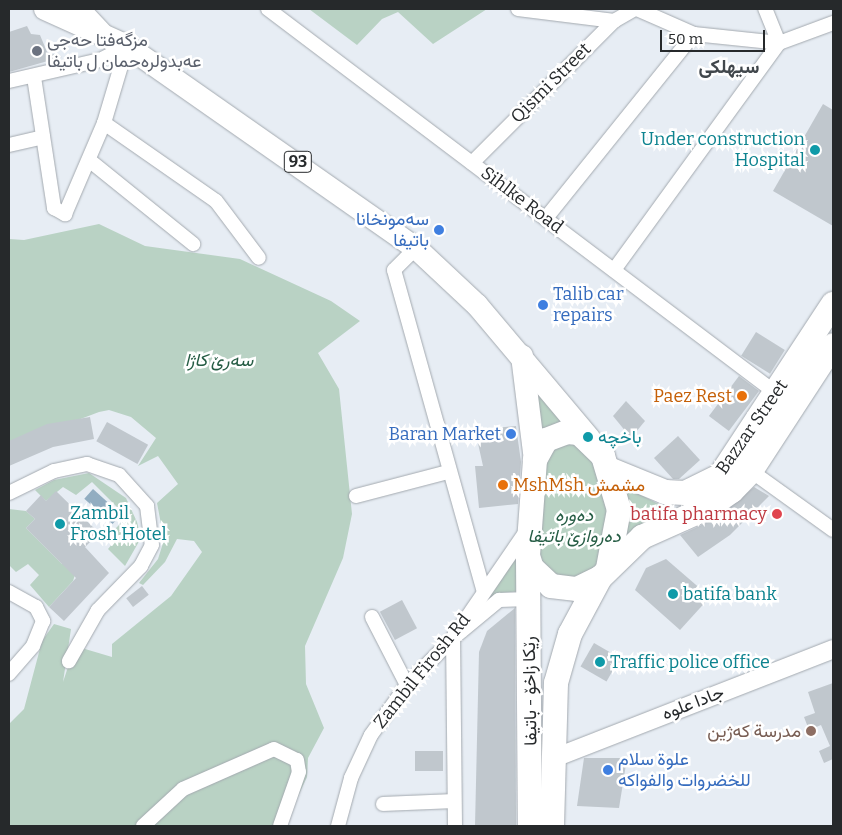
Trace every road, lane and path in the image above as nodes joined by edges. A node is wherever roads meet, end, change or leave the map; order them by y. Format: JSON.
{"nodes":[{"id":1,"x":45,"y":9,"type":"edge"},
{"id":2,"x":80,"y":9,"type":"edge"},
{"id":3,"x":268,"y":9,"type":"edge"},
{"id":4,"x":518,"y":9,"type":"edge"},
{"id":5,"x":636,"y":9,"type":"edge"},
{"id":6,"x":764,"y":9,"type":"edge"},
{"id":7,"x":614,"y":21,"type":"junction"},
{"id":8,"x":833,"y":22,"type":"edge"},
{"id":9,"x":694,"y":34,"type":"junction"},
{"id":10,"x":106,"y":37,"type":"junction"},
{"id":11,"x":779,"y":43,"type":"junction"},
{"id":12,"x":128,"y":46,"type":"junction"},
{"id":13,"x":34,"y":77,"type":"junction"},
{"id":14,"x":9,"y":81,"type":"edge"},
{"id":15,"x":104,"y":123,"type":"junction"},
{"id":16,"x":43,"y":137,"type":"junction"},
{"id":17,"x":9,"y":145,"type":"edge"},
{"id":18,"x":90,"y":160,"type":"junction"},
{"id":19,"x":472,"y":163,"type":"junction"},
{"id":20,"x":546,"y":218,"type":"junction"},
{"id":21,"x":193,"y":244,"type":"dead end"},
{"id":22,"x":416,"y":248,"type":"junction"},
{"id":23,"x":259,"y":258,"type":"dead end"},
{"id":24,"x":614,"y":270,"type":"junction"},
{"id":25,"x":833,"y":304,"type":"edge"},
{"id":26,"x":833,"y":345,"type":"edge"},
{"id":27,"x":522,"y":356,"type":"junction"},
{"id":28,"x":776,"y":393,"type":"junction"},
{"id":29,"x":589,"y":438,"type":"junction"},
{"id":30,"x":535,"y":460,"type":"junction"},
{"id":31,"x":609,"y":469,"type":"junction"},
{"id":32,"x":750,"y":471,"type":"junction"},
{"id":33,"x":448,"y":472,"type":"junction"},
{"id":34,"x":9,"y":493,"type":"edge"},
{"id":35,"x":356,"y":496,"type":"dead end"},
{"id":36,"x":831,"y":523,"type":"edge"},
{"id":37,"x":529,"y":527,"type":"junction"},
{"id":38,"x":528,"y":556,"type":"junction"},
{"id":39,"x":604,"y":573,"type":"junction"},
{"id":40,"x":9,"y":592,"type":"edge"},
{"id":41,"x":484,"y":592,"type":"junction"},
{"id":42,"x":529,"y":600,"type":"junction"},
{"id":43,"x":372,"y":617,"type":"dead end"},
{"id":44,"x":453,"y":638,"type":"junction"},
{"id":45,"x":833,"y":648,"type":"edge"},
{"id":46,"x":69,"y":661,"type":"dead end"},
{"id":47,"x":9,"y":674,"type":"edge"},
{"id":48,"x":407,"y":685,"type":"junction"},
{"id":49,"x":554,"y":758,"type":"junction"},
{"id":50,"x":454,"y":801,"type":"junction"},
{"id":51,"x":384,"y":804,"type":"dead end"},
{"id":52,"x":144,"y":826,"type":"edge"},
{"id":53,"x":280,"y":826,"type":"edge"},
{"id":54,"x":338,"y":826,"type":"edge"},
{"id":55,"x":455,"y":826,"type":"edge"},
{"id":56,"x":530,"y":826,"type":"edge"},
{"id":57,"x":552,"y":826,"type":"edge"}],
"edges":[{"from":1,"to":10,"type":"main road","number":"93"},
{"from":2,"to":10,"type":"main road"},
{"from":3,"to":19,"type":"street","name":"Sihlke Road"},
{"from":4,"to":7,"type":"street"},
{"from":5,"to":7,"type":"street","name":"Qismi Street"},
{"from":5,"to":9,"type":"street"},
{"from":6,"to":11,"type":"street"},
{"from":7,"to":19,"type":"street","name":"Qismi Street"},
{"from":8,"to":11,"type":"street"},
{"from":9,"to":11,"type":"street"},
{"from":9,"to":20,"type":"street"},
{"from":10,"to":12,"type":"main road","number":"93"},
{"from":11,"to":24,"type":"street"},
{"from":12,"to":13,"type":"street"},
{"from":12,"to":15,"type":"street"},
{"from":12,"to":22,"type":"main road","number":"93"},
{"from":13,"to":14,"type":"street"},
{"from":13,"to":16,"type":"street"},
{"from":15,"to":18,"type":"street"},
{"from":15,"to":23,"type":"street"},
{"from":16,"to":17,"type":"street"},
{"from":16,"to":18,"type":"street"},
{"from":18,"to":21,"type":"street"},
{"from":19,"to":20,"type":"street","name":"Sihlke Road"},
{"from":20,"to":24,"type":"street","name":"Sihlke Road"},
{"from":22,"to":27,"type":"main road","number":"93"},
{"from":22,"to":33,"type":"street"},
{"from":24,"to":28,"type":"street","name":"Sihlke Road"},
{"from":25,"to":28,"type":"highway","name":"Bazzar Street"},
{"from":26,"to":32,"type":"highway","name":"Bazzar Street"},
{"from":27,"to":29,"type":"main road","number":"93"},
{"from":27,"to":30,"type":"main road"},
{"from":28,"to":31,"type":"highway","name":"Bazzar Street"},
{"from":29,"to":30,"type":"highway"},
{"from":29,"to":31,"type":"highway"},
{"from":30,"to":37,"type":"highway","name":"رێکا زاخۆ - باتیفا"},
{"from":31,"to":39,"type":"highway"},
{"from":32,"to":36,"type":"street"},
{"from":32,"to":39,"type":"highway","name":"Bazzar Street"},
{"from":33,"to":35,"type":"street"},
{"from":33,"to":41,"type":"street"},
{"from":34,"to":46,"type":"street"},
{"from":37,"to":38,"type":"highway","name":"رێکا زاخۆ - باتیفا"},
{"from":37,"to":41,"type":"street","name":"Zambil Firosh Rd"},
{"from":38,"to":39,"type":"highway"},
{"from":38,"to":42,"type":"highway","name":"رێکا زاخۆ - باتیفا"},
{"from":39,"to":49,"type":"highway","name":"رێکا زاخۆ - باتیفا"},
{"from":40,"to":47,"type":"street"},
{"from":41,"to":44,"type":"street","name":"Zambil Firosh Rd"},
{"from":42,"to":44,"type":"street"},
{"from":42,"to":56,"type":"highway","name":"رێکا زاخۆ - باتیفا"},
{"from":43,"to":48,"type":"street"},
{"from":44,"to":48,"type":"street","name":"Zambil Firosh Rd"},
{"from":44,"to":50,"type":"street"},
{"from":45,"to":49,"type":"street","name":"جادا علوه"},
{"from":48,"to":54,"type":"street","name":"Zambil Firosh Rd"},
{"from":49,"to":57,"type":"highway","name":"رێکا زاخۆ - باتیفا"},
{"from":50,"to":51,"type":"street"},
{"from":50,"to":55,"type":"street"},
{"from":52,"to":53,"type":"street"}]}
